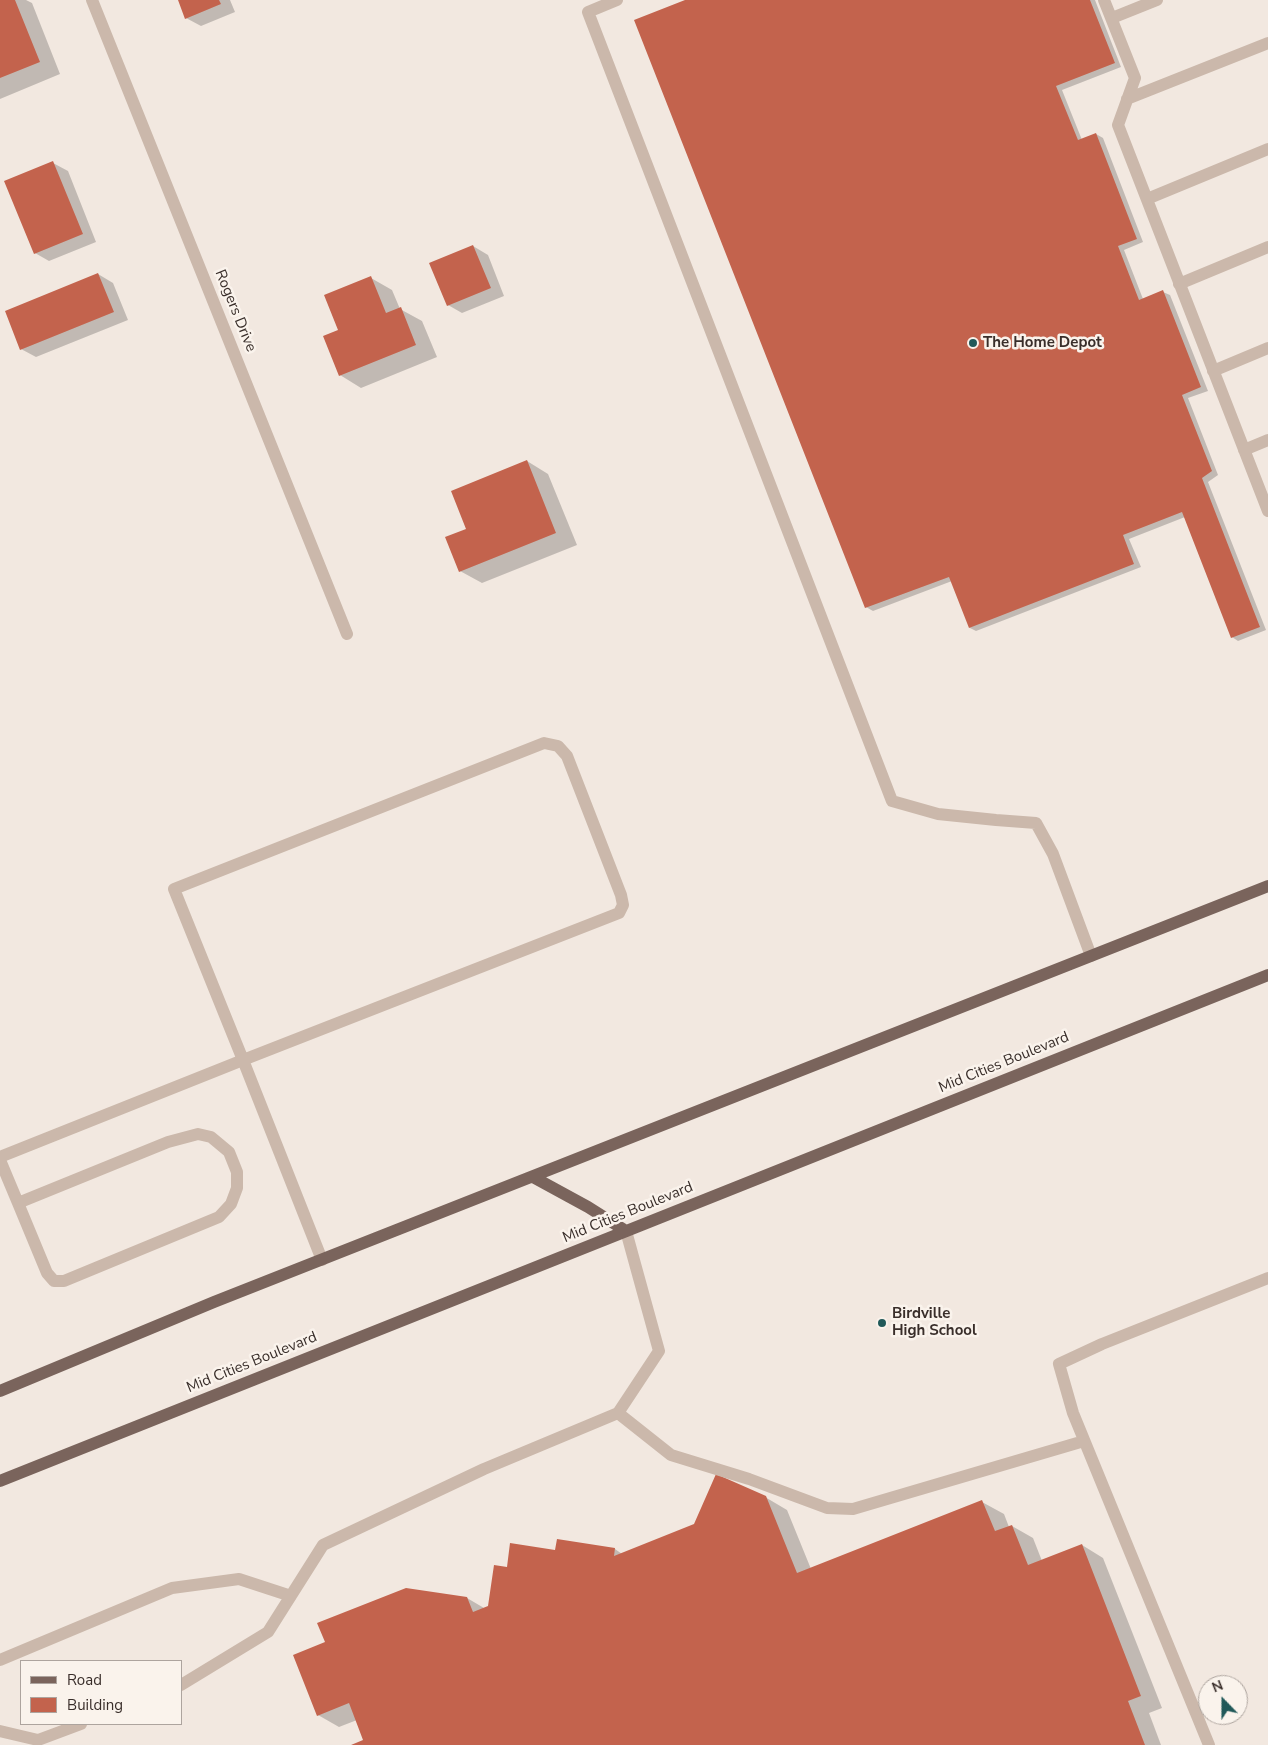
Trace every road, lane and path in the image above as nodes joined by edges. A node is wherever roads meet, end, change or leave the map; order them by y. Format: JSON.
{"nodes":[{"id":1,"x":92,"y":0,"type":"edge"},
{"id":2,"x":617,"y":0,"type":"edge"},
{"id":3,"x":1104,"y":0,"type":"edge"},
{"id":4,"x":1157,"y":0,"type":"edge"},
{"id":5,"x":1112,"y":18,"type":"junction"},
{"id":6,"x":1268,"y":43,"type":"edge"},
{"id":7,"x":1127,"y":99,"type":"junction"},
{"id":8,"x":1268,"y":149,"type":"edge"},
{"id":9,"x":1147,"y":199,"type":"junction"},
{"id":10,"x":1268,"y":247,"type":"edge"},
{"id":11,"x":1179,"y":284,"type":"junction"},
{"id":12,"x":1268,"y":348,"type":"edge"},
{"id":13,"x":1213,"y":371,"type":"junction"},
{"id":14,"x":1268,"y":440,"type":"edge"},
{"id":15,"x":1244,"y":450,"type":"junction"},
{"id":16,"x":1268,"y":511,"type":"edge"},
{"id":17,"x":347,"y":634,"type":"dead end"},
{"id":18,"x":1268,"y":886,"type":"edge"},
{"id":19,"x":1091,"y":956,"type":"junction"},
{"id":20,"x":1268,"y":975,"type":"edge"},
{"id":21,"x":243,"y":1060,"type":"junction"},
{"id":22,"x":0,"y":1159,"type":"edge"},
{"id":23,"x":533,"y":1177,"type":"junction"},
{"id":24,"x":18,"y":1203,"type":"junction"},
{"id":25,"x":626,"y":1231,"type":"junction"},
{"id":26,"x":322,"y":1260,"type":"junction"},
{"id":27,"x":1268,"y":1278,"type":"edge"},
{"id":28,"x":0,"y":1391,"type":"edge"},
{"id":29,"x":618,"y":1413,"type":"junction"},
{"id":30,"x":1084,"y":1441,"type":"junction"},
{"id":31,"x":0,"y":1482,"type":"edge"},
{"id":32,"x":291,"y":1596,"type":"junction"},
{"id":33,"x":0,"y":1660,"type":"edge"},
{"id":34,"x":182,"y":1684,"type":"edge"},
{"id":35,"x":78,"y":1725,"type":"edge"},
{"id":36,"x":0,"y":1731,"type":"edge"},
{"id":37,"x":1209,"y":1745,"type":"edge"}],
"edges":[{"from":1,"to":17,"type":"lane","name":"Rogers Drive"},
{"from":2,"to":19,"type":"lane"},
{"from":3,"to":5,"type":"lane"},
{"from":4,"to":5,"type":"lane"},
{"from":5,"to":7,"type":"lane"},
{"from":6,"to":7,"type":"lane"},
{"from":7,"to":9,"type":"lane"},
{"from":8,"to":9,"type":"lane"},
{"from":9,"to":11,"type":"lane"},
{"from":10,"to":11,"type":"lane"},
{"from":11,"to":13,"type":"lane"},
{"from":12,"to":13,"type":"lane"},
{"from":13,"to":15,"type":"lane"},
{"from":14,"to":15,"type":"lane"},
{"from":15,"to":16,"type":"lane"},
{"from":18,"to":19,"type":"main road"},
{"from":19,"to":23,"type":"main road"},
{"from":20,"to":25,"type":"main road","name":"Mid Cities Boulevard"},
{"from":21,"to":21,"type":"lane"},
{"from":21,"to":22,"type":"lane"},
{"from":21,"to":26,"type":"lane"},
{"from":22,"to":24,"type":"lane"},
{"from":23,"to":25,"type":"main road"},
{"from":23,"to":26,"type":"main road"},
{"from":24,"to":24,"type":"lane"},
{"from":25,"to":29,"type":"lane"},
{"from":25,"to":31,"type":"main road","name":"Mid Cities Boulevard"},
{"from":26,"to":28,"type":"main road"},
{"from":27,"to":30,"type":"lane"},
{"from":29,"to":30,"type":"lane"},
{"from":29,"to":32,"type":"lane"},
{"from":30,"to":37,"type":"lane"},
{"from":32,"to":33,"type":"lane"},
{"from":32,"to":34,"type":"lane"},
{"from":35,"to":36,"type":"lane"}]}
